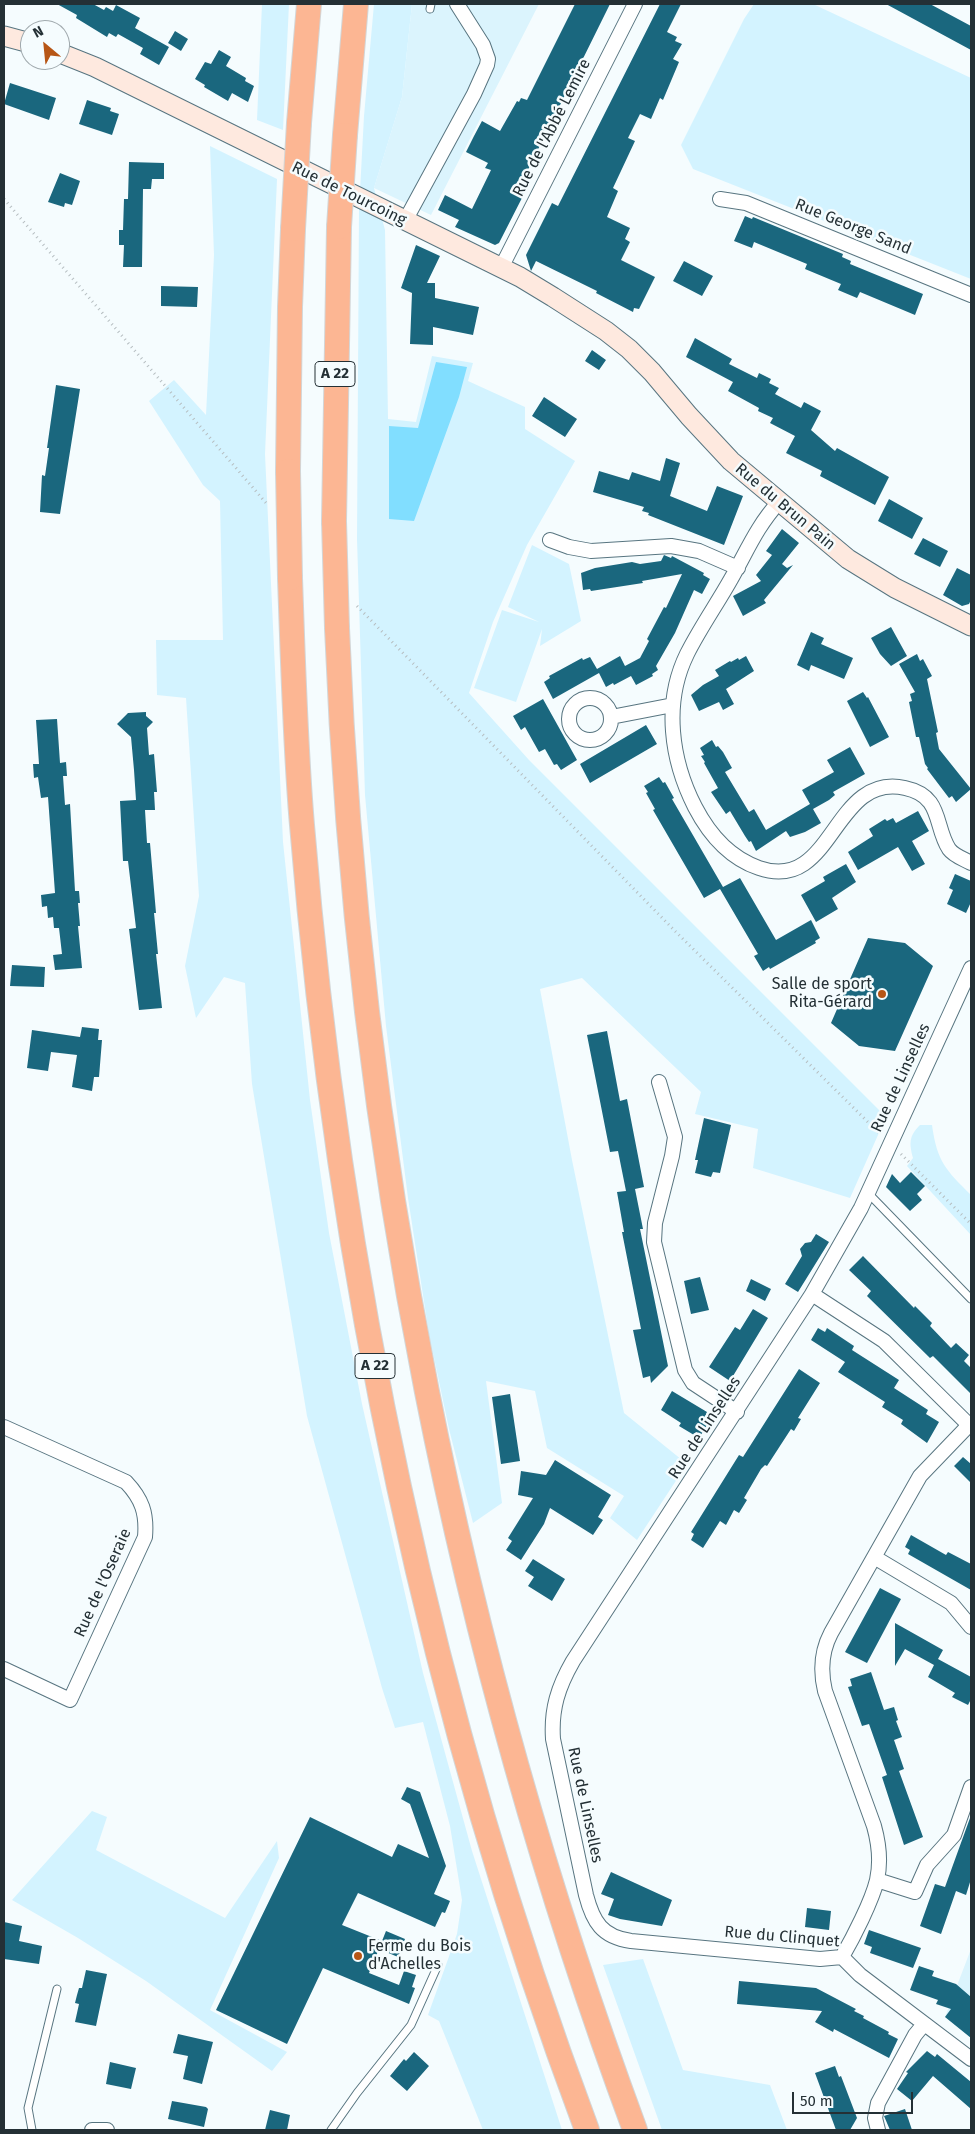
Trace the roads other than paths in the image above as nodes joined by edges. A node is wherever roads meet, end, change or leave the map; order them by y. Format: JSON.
{"nodes":[{"id":1,"x":309,"y":4,"type":"edge"},
{"id":2,"x":356,"y":4,"type":"edge"},
{"id":3,"x":456,"y":4,"type":"edge"},
{"id":4,"x":635,"y":4,"type":"edge"},
{"id":5,"x":4,"y":36,"type":"edge"},
{"id":6,"x":20,"y":40,"type":"edge"},
{"id":7,"x":70,"y":57,"type":"edge"},
{"id":8,"x":720,"y":199,"type":"dead end"},
{"id":9,"x":405,"y":221,"type":"junction"},
{"id":10,"x":501,"y":268,"type":"junction"},
{"id":11,"x":971,"y":295,"type":"edge"},
{"id":12,"x":629,"y":349,"type":"joint"},
{"id":13,"x":779,"y":502,"type":"junction"},
{"id":14,"x":550,"y":540,"type":"dead end"},
{"id":15,"x":738,"y":568,"type":"junction"},
{"id":16,"x":971,"y":626,"type":"edge"},
{"id":17,"x":673,"y":705,"type":"junction"},
{"id":18,"x":611,"y":717,"type":"dead end"},
{"id":19,"x":971,"y":863,"type":"edge"},
{"id":20,"x":971,"y":968,"type":"edge"},
{"id":21,"x":659,"y":1082,"type":"dead end"},
{"id":22,"x":868,"y":1193,"type":"junction"},
{"id":23,"x":812,"y":1294,"type":"junction"},
{"id":24,"x":971,"y":1299,"type":"edge"},
{"id":25,"x":737,"y":1412,"type":"junction"},
{"id":26,"x":970,"y":1426,"type":"edge"},
{"id":27,"x":4,"y":1427,"type":"edge"},
{"id":28,"x":874,"y":1557,"type":"junction"},
{"id":29,"x":971,"y":1626,"type":"edge"},
{"id":30,"x":4,"y":1670,"type":"edge"},
{"id":31,"x":971,"y":1787,"type":"edge"},
{"id":32,"x":877,"y":1880,"type":"junction"},
{"id":33,"x":594,"y":1919,"type":"joint"},
{"id":34,"x":842,"y":1957,"type":"junction"},
{"id":35,"x":438,"y":1965,"type":"dead end"},
{"id":36,"x":57,"y":1989,"type":"dead end"},
{"id":37,"x":924,"y":2024,"type":"junction"},
{"id":38,"x":971,"y":2058,"type":"edge"},
{"id":39,"x":32,"y":2130,"type":"edge"},
{"id":40,"x":92,"y":2130,"type":"edge"},
{"id":41,"x":107,"y":2130,"type":"edge"},
{"id":42,"x":331,"y":2130,"type":"edge"},
{"id":43,"x":586,"y":2130,"type":"edge"},
{"id":44,"x":635,"y":2130,"type":"edge"},
{"id":45,"x":878,"y":2130,"type":"edge"}],
"edges":[{"from":1,"to":43,"type":"highway","number":"A 22","bridge":true},
{"from":2,"to":44,"type":"highway","number":"A 22","bridge":true},
{"from":3,"to":9,"type":"street"},
{"from":4,"to":10,"type":"street","name":"Rue de l'Abbé Lemire"},
{"from":5,"to":6,"type":"main road"},
{"from":7,"to":9,"type":"main road","name":"Rue de Tourcoing"},
{"from":8,"to":11,"type":"street","name":"Rue George Sand"},
{"from":9,"to":10,"type":"main road","name":"Rue de Tourcoing"},
{"from":10,"to":12,"type":"main road","name":"Rue de Tourcoing"},
{"from":12,"to":13,"type":"main road","name":"Rue du Brun Pain"},
{"from":13,"to":15,"type":"street"},
{"from":13,"to":16,"type":"main road","name":"Rue du Brun Pain"},
{"from":14,"to":15,"type":"street"},
{"from":15,"to":17,"type":"street"},
{"from":17,"to":18,"type":"street"},
{"from":17,"to":19,"type":"street"},
{"from":20,"to":22,"type":"street","name":"Rue de Linselles"},
{"from":21,"to":25,"type":"street"},
{"from":22,"to":23,"type":"street","name":"Rue de Linselles"},
{"from":22,"to":24,"type":"lane"},
{"from":23,"to":25,"type":"street","name":"Rue de Linselles"},
{"from":23,"to":26,"type":"street"},
{"from":25,"to":33,"type":"street","name":"Rue de Linselles"},
{"from":26,"to":28,"type":"street"},
{"from":27,"to":30,"type":"street","name":"Rue de l'Oseraie"},
{"from":28,"to":29,"type":"street"},
{"from":28,"to":32,"type":"street"},
{"from":31,"to":32,"type":"street"},
{"from":32,"to":34,"type":"street"},
{"from":33,"to":34,"type":"street","name":"Rue du Clinquet"},
{"from":34,"to":37,"type":"street","name":"Rue du Clinquet"},
{"from":35,"to":42,"type":"lane"},
{"from":36,"to":39,"type":"lane"},
{"from":37,"to":38,"type":"street","name":"Rue du Clinquet"},
{"from":37,"to":45,"type":"street"},
{"from":40,"to":41,"type":"street"}]}
